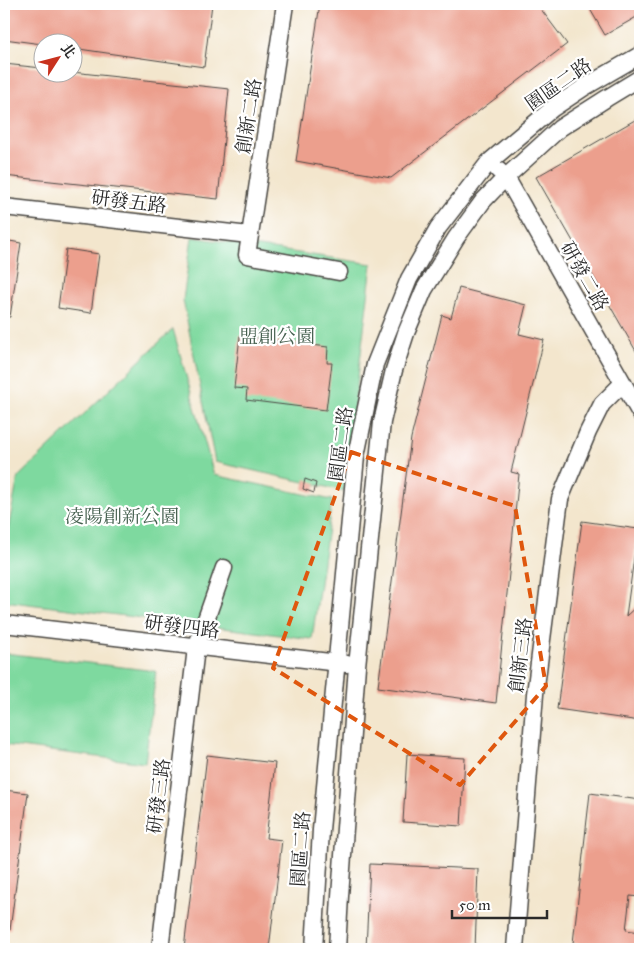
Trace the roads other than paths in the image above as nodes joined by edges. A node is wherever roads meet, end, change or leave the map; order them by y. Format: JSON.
{"nodes":[{"id":1,"x":286,"y":4,"type":"edge"},
{"id":2,"x":640,"y":55,"type":"edge"},
{"id":3,"x":640,"y":78,"type":"edge"},
{"id":4,"x":490,"y":162,"type":"junction"},
{"id":5,"x":506,"y":177,"type":"junction"},
{"id":6,"x":4,"y":207,"type":"edge"},
{"id":7,"x":249,"y":235,"type":"junction"},
{"id":8,"x":339,"y":272,"type":"dead end"},
{"id":9,"x":623,"y":383,"type":"junction"},
{"id":10,"x":640,"y":413,"type":"edge"},
{"id":11,"x":224,"y":568,"type":"dead end"},
{"id":12,"x":4,"y":624,"type":"edge"},
{"id":13,"x":196,"y":648,"type":"junction"},
{"id":14,"x":337,"y":663,"type":"junction"},
{"id":15,"x":357,"y":666,"type":"junction"},
{"id":16,"x":160,"y":949,"type":"edge"},
{"id":17,"x":314,"y":949,"type":"edge"},
{"id":18,"x":338,"y":949,"type":"edge"},
{"id":19,"x":516,"y":949,"type":"edge"}],
"edges":[{"from":1,"to":7,"type":"street","name":"創新二路"},
{"from":2,"to":4,"type":"street","name":"園區二路"},
{"from":3,"to":5,"type":"street","name":"園區二路"},
{"from":4,"to":5,"type":"street","name":"研發二路"},
{"from":4,"to":14,"type":"street","name":"園區二路"},
{"from":5,"to":9,"type":"street","name":"研發二路"},
{"from":5,"to":15,"type":"street","name":"園區二路"},
{"from":6,"to":7,"type":"street","name":"研發五路"},
{"from":7,"to":8,"type":"street","name":"創新二路"},
{"from":9,"to":10,"type":"street","name":"研發二路"},
{"from":9,"to":19,"type":"street","name":"創新三路"},
{"from":11,"to":13,"type":"street","name":"研發三路"},
{"from":12,"to":13,"type":"street","name":"研發四路"},
{"from":13,"to":14,"type":"street","name":"研發四路"},
{"from":13,"to":16,"type":"street","name":"研發三路"},
{"from":14,"to":15,"type":"street","name":"研發四路"},
{"from":14,"to":17,"type":"street","name":"園區二路"},
{"from":15,"to":18,"type":"street","name":"園區二路"}]}
